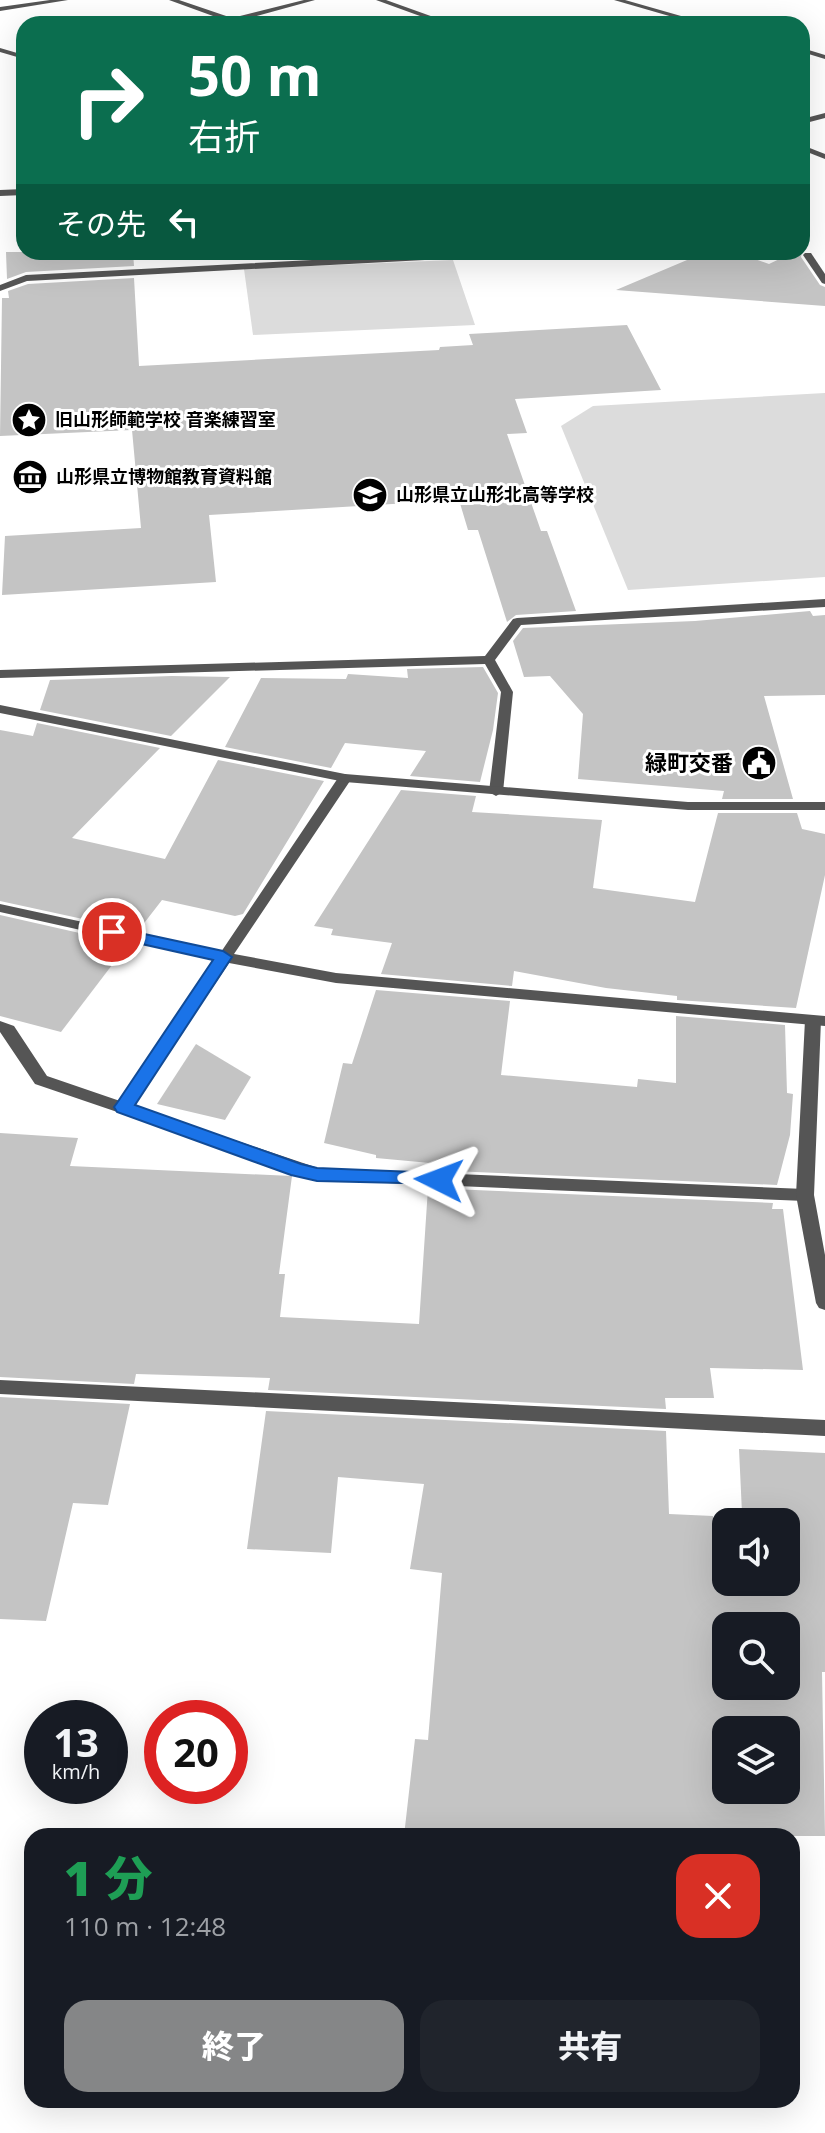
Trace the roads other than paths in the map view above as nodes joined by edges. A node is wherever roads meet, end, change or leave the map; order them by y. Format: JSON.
{"nodes":[{"id":1,"x":65,"y":0,"type":"edge"},
{"id":2,"x":172,"y":0,"type":"edge"},
{"id":3,"x":312,"y":0,"type":"edge"},
{"id":4,"x":379,"y":0,"type":"edge"},
{"id":5,"x":617,"y":0,"type":"edge"},
{"id":6,"x":0,"y":9,"type":"edge"},
{"id":7,"x":221,"y":16,"type":"edge"},
{"id":8,"x":249,"y":16,"type":"edge"},
{"id":9,"x":426,"y":16,"type":"edge"},
{"id":10,"x":676,"y":16,"type":"edge"},
{"id":11,"x":224,"y":260,"type":"edge"},
{"id":12,"x":350,"y":260,"type":"edge"},
{"id":13,"x":809,"y":260,"type":"edge"},
{"id":14,"x":225,"y":267,"type":"junction"},
{"id":15,"x":825,"y":281,"type":"edge"},
{"id":16,"x":0,"y":288,"type":"edge"},
{"id":17,"x":825,"y":603,"type":"edge"},
{"id":18,"x":489,"y":660,"type":"junction"},
{"id":19,"x":0,"y":674,"type":"edge"},
{"id":20,"x":0,"y":709,"type":"edge"},
{"id":21,"x":345,"y":778,"type":"junction"},
{"id":22,"x":496,"y":792,"type":"junction"},
{"id":23,"x":825,"y":806,"type":"edge"},
{"id":24,"x":0,"y":908,"type":"edge"},
{"id":25,"x":223,"y":957,"type":"junction"},
{"id":26,"x":819,"y":1020,"type":"edge"},
{"id":27,"x":0,"y":1026,"type":"edge"},
{"id":28,"x":124,"y":1107,"type":"junction"},
{"id":29,"x":805,"y":1195,"type":"junction"},
{"id":30,"x":825,"y":1303,"type":"edge"},
{"id":31,"x":0,"y":1387,"type":"edge"},
{"id":32,"x":825,"y":1428,"type":"edge"}],
"edges":[{"from":1,"to":6,"type":"street"},
{"from":2,"to":7,"type":"street"},
{"from":3,"to":8,"type":"street"},
{"from":4,"to":9,"type":"street"},
{"from":5,"to":10,"type":"street"},
{"from":11,"to":14,"type":"street"},
{"from":12,"to":14,"type":"street"},
{"from":13,"to":15,"type":"street"},
{"from":14,"to":16,"type":"street"},
{"from":17,"to":18,"type":"street"},
{"from":18,"to":19,"type":"street"},
{"from":18,"to":22,"type":"street"},
{"from":20,"to":21,"type":"street"},
{"from":21,"to":22,"type":"street"},
{"from":21,"to":25,"type":"street"},
{"from":22,"to":23,"type":"street"},
{"from":24,"to":25,"type":"street"},
{"from":25,"to":26,"type":"street"},
{"from":25,"to":28,"type":"street"},
{"from":26,"to":29,"type":"street"},
{"from":27,"to":28,"type":"street"},
{"from":28,"to":29,"type":"street"},
{"from":29,"to":30,"type":"street"},
{"from":31,"to":32,"type":"street"}]}
